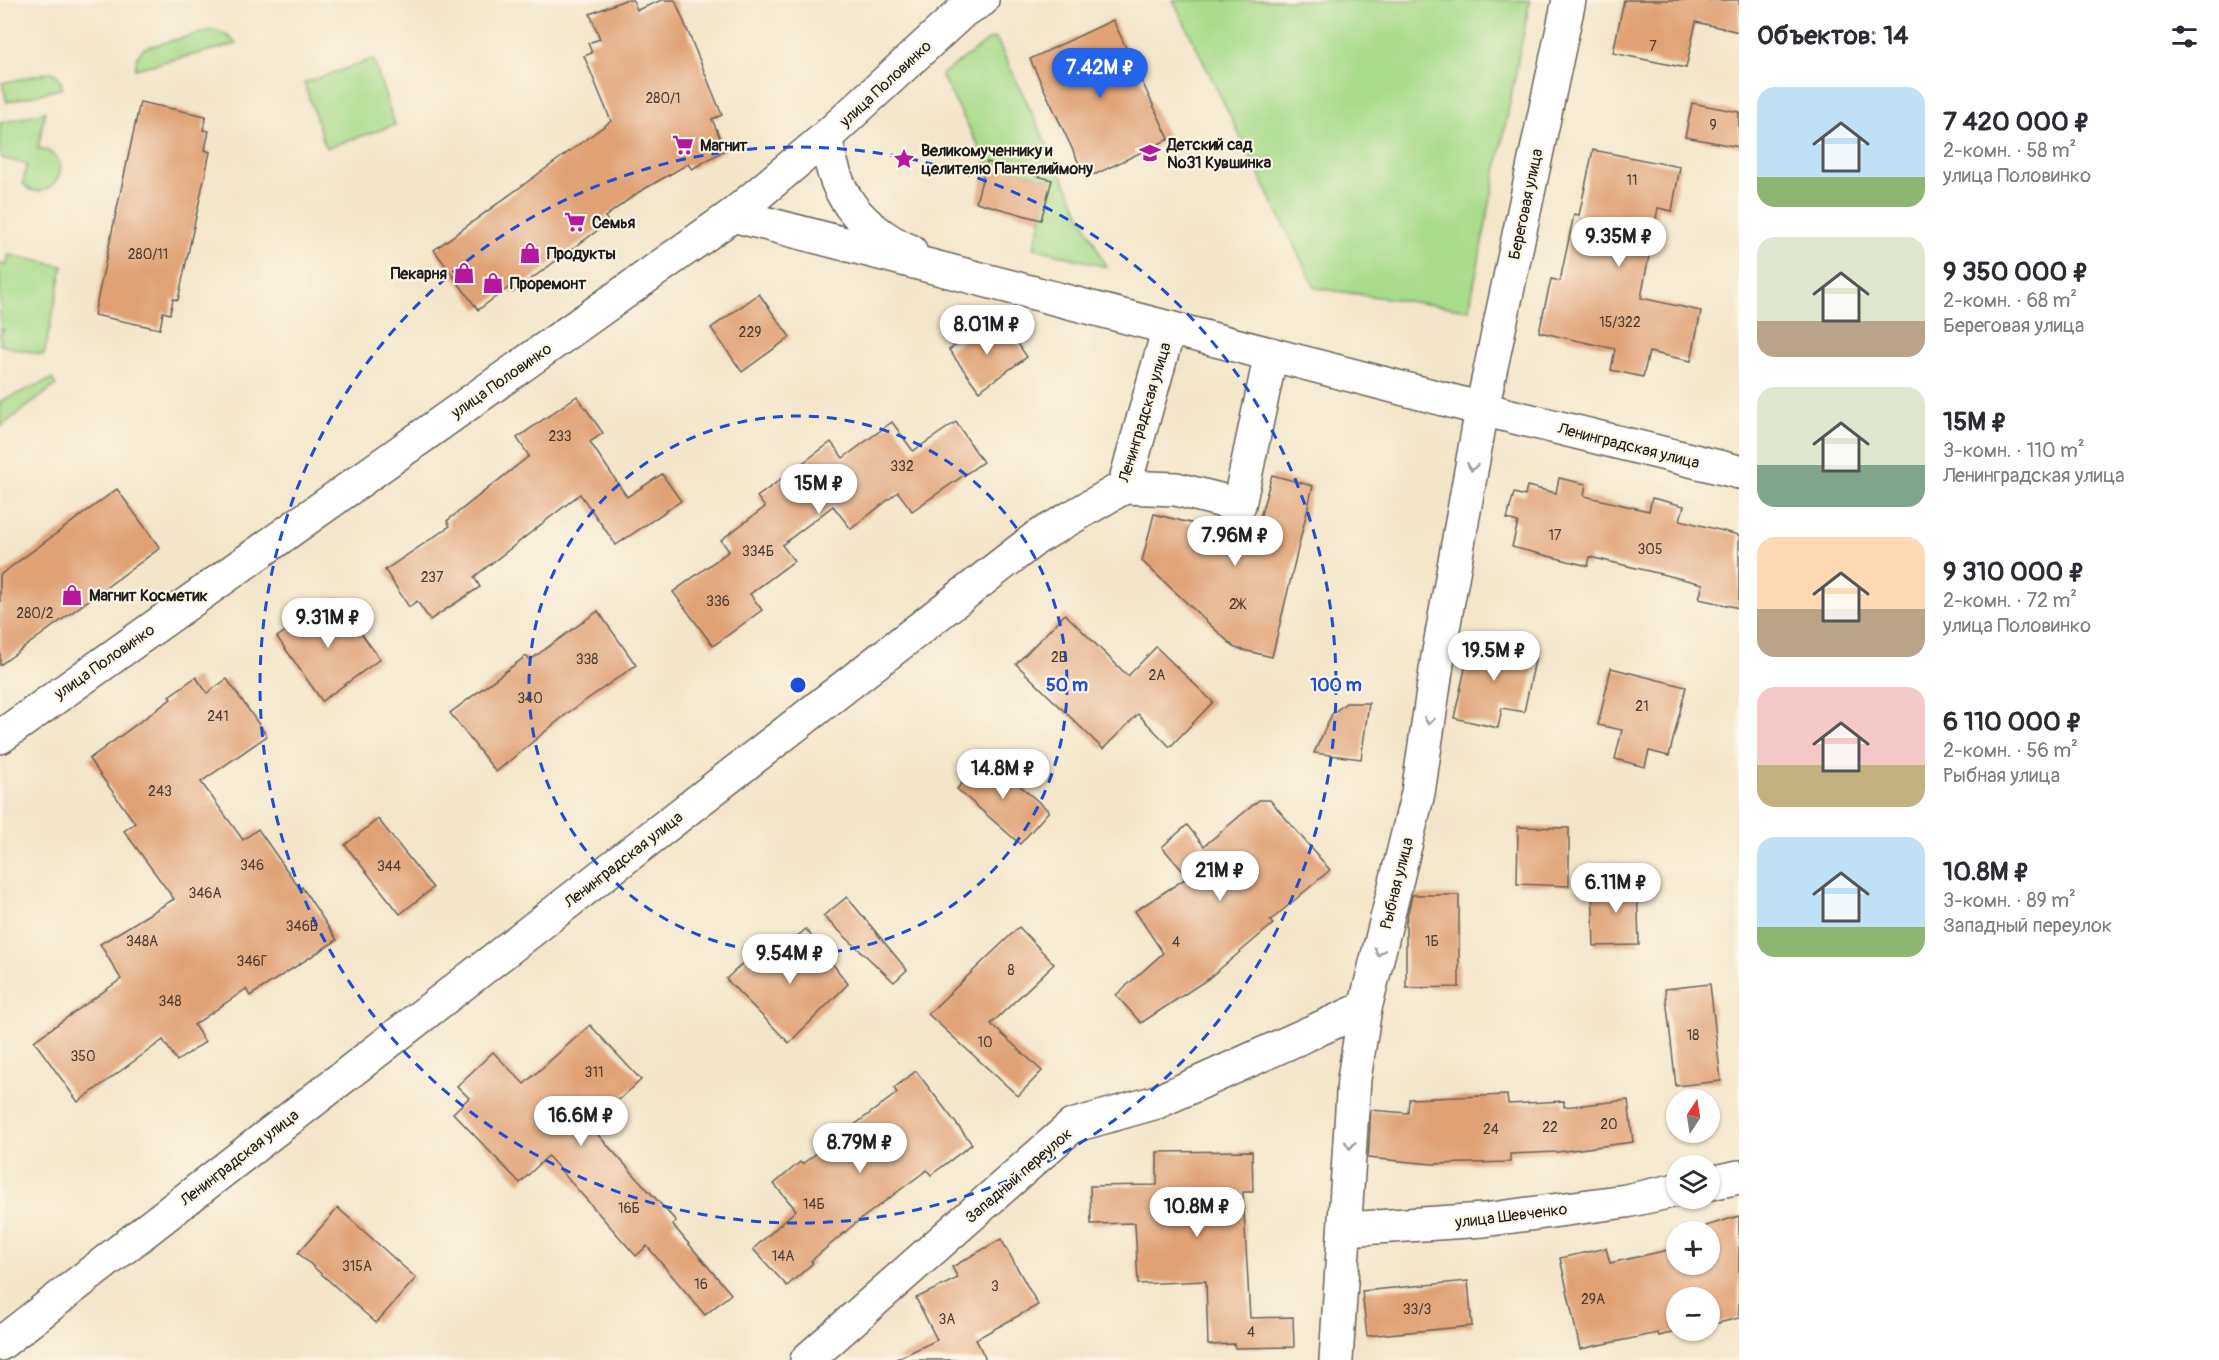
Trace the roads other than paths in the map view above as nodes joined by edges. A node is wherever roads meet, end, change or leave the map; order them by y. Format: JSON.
{"nodes":[{"id":1,"x":982,"y":0,"type":"edge"},
{"id":2,"x":1569,"y":0,"type":"edge"},
{"id":3,"x":825,"y":138,"type":"junction"},
{"id":4,"x":733,"y":215,"type":"junction"},
{"id":5,"x":965,"y":275,"type":"junction"},
{"id":6,"x":1169,"y":328,"type":"junction"},
{"id":7,"x":1271,"y":354,"type":"junction"},
{"id":8,"x":1482,"y":409,"type":"junction"},
{"id":9,"x":1739,"y":472,"type":"edge"},
{"id":10,"x":1124,"y":487,"type":"junction"},
{"id":11,"x":0,"y":737,"type":"edge"},
{"id":12,"x":1365,"y":1008,"type":"junction"},
{"id":13,"x":1739,"y":1177,"type":"edge"},
{"id":14,"x":1720,"y":1181,"type":"edge"},
{"id":15,"x":1666,"y":1192,"type":"edge"},
{"id":16,"x":1345,"y":1229,"type":"junction"},
{"id":17,"x":0,"y":1344,"type":"edge"},
{"id":18,"x":807,"y":1360,"type":"edge"},
{"id":19,"x":1336,"y":1360,"type":"edge"}],
"edges":[{"from":1,"to":3,"type":"street","name":"улица Половинко"},
{"from":2,"to":8,"type":"street","name":"Береговая улица"},
{"from":3,"to":4,"type":"street","name":"улица Половинко"},
{"from":3,"to":5,"type":"street"},
{"from":4,"to":5,"type":"street","name":"Ленинградская улица"},
{"from":4,"to":11,"type":"street","name":"улица Половинко"},
{"from":5,"to":6,"type":"street","name":"Ленинградская улица"},
{"from":6,"to":7,"type":"street","name":"Ленинградская улица"},
{"from":6,"to":10,"type":"street","name":"Ленинградская улица"},
{"from":7,"to":8,"type":"street","name":"Ленинградская улица"},
{"from":7,"to":10,"type":"street"},
{"from":8,"to":9,"type":"street","name":"Ленинградская улица"},
{"from":8,"to":12,"type":"street","name":"Рыбная улица","one_way":true},
{"from":10,"to":17,"type":"street","name":"Ленинградская улица"},
{"from":12,"to":16,"type":"street","name":"Рыбная улица","one_way":true},
{"from":12,"to":18,"type":"street","name":"Западный переулок"},
{"from":13,"to":14,"type":"street"},
{"from":15,"to":16,"type":"street","name":"улица Шевченко"},
{"from":16,"to":19,"type":"street","name":"Рыбная улица"}]}
